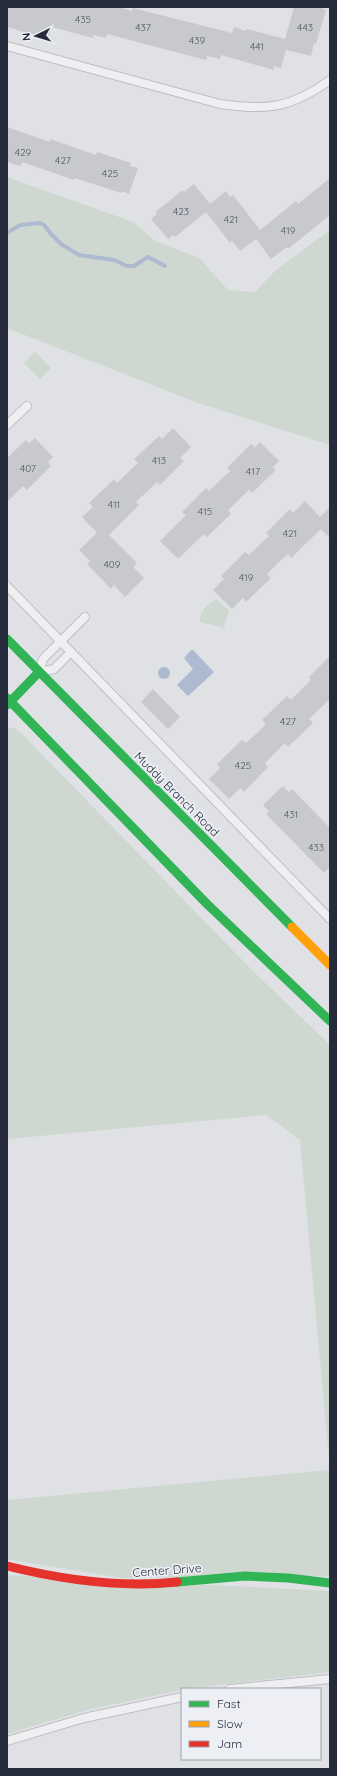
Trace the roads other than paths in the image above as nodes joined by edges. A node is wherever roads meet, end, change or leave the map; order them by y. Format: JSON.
{"nodes":[{"id":1,"x":7,"y":46,"type":"edge"},
{"id":2,"x":330,"y":80,"type":"edge"},
{"id":3,"x":27,"y":406,"type":"dead end"},
{"id":4,"x":7,"y":425,"type":"edge"},
{"id":5,"x":7,"y":586,"type":"edge"},
{"id":6,"x":85,"y":617,"type":"dead end"},
{"id":7,"x":7,"y":638,"type":"edge"},
{"id":8,"x":61,"y":641,"type":"junction"},
{"id":9,"x":71,"y":652,"type":"junction"},
{"id":10,"x":40,"y":672,"type":"junction"},
{"id":11,"x":8,"y":701,"type":"edge"},
{"id":12,"x":330,"y":919,"type":"edge"},
{"id":13,"x":330,"y":965,"type":"edge"},
{"id":14,"x":330,"y":1021,"type":"edge"},
{"id":15,"x":7,"y":1566,"type":"edge"},
{"id":16,"x":330,"y":1583,"type":"edge"},
{"id":17,"x":330,"y":1679,"type":"edge"},
{"id":18,"x":240,"y":1688,"type":"edge"},
{"id":19,"x":181,"y":1697,"type":"edge"},
{"id":20,"x":7,"y":1741,"type":"edge"}],
"edges":[{"from":1,"to":2,"type":"lane"},
{"from":3,"to":4,"type":"lane"},
{"from":5,"to":8,"type":"lane"},
{"from":6,"to":8,"type":"lane"},
{"from":7,"to":10,"type":"main road","name":"Muddy Branch Road"},
{"from":8,"to":9,"type":"lane"},
{"from":8,"to":10,"type":"lane"},
{"from":9,"to":10,"type":"lane"},
{"from":9,"to":12,"type":"lane"},
{"from":10,"to":11,"type":"main road"},
{"from":10,"to":13,"type":"main road","name":"Muddy Branch Road"},
{"from":11,"to":14,"type":"main road"},
{"from":15,"to":16,"type":"main road","name":"Center Drive"},
{"from":17,"to":18,"type":"lane"},
{"from":19,"to":20,"type":"lane"}]}
